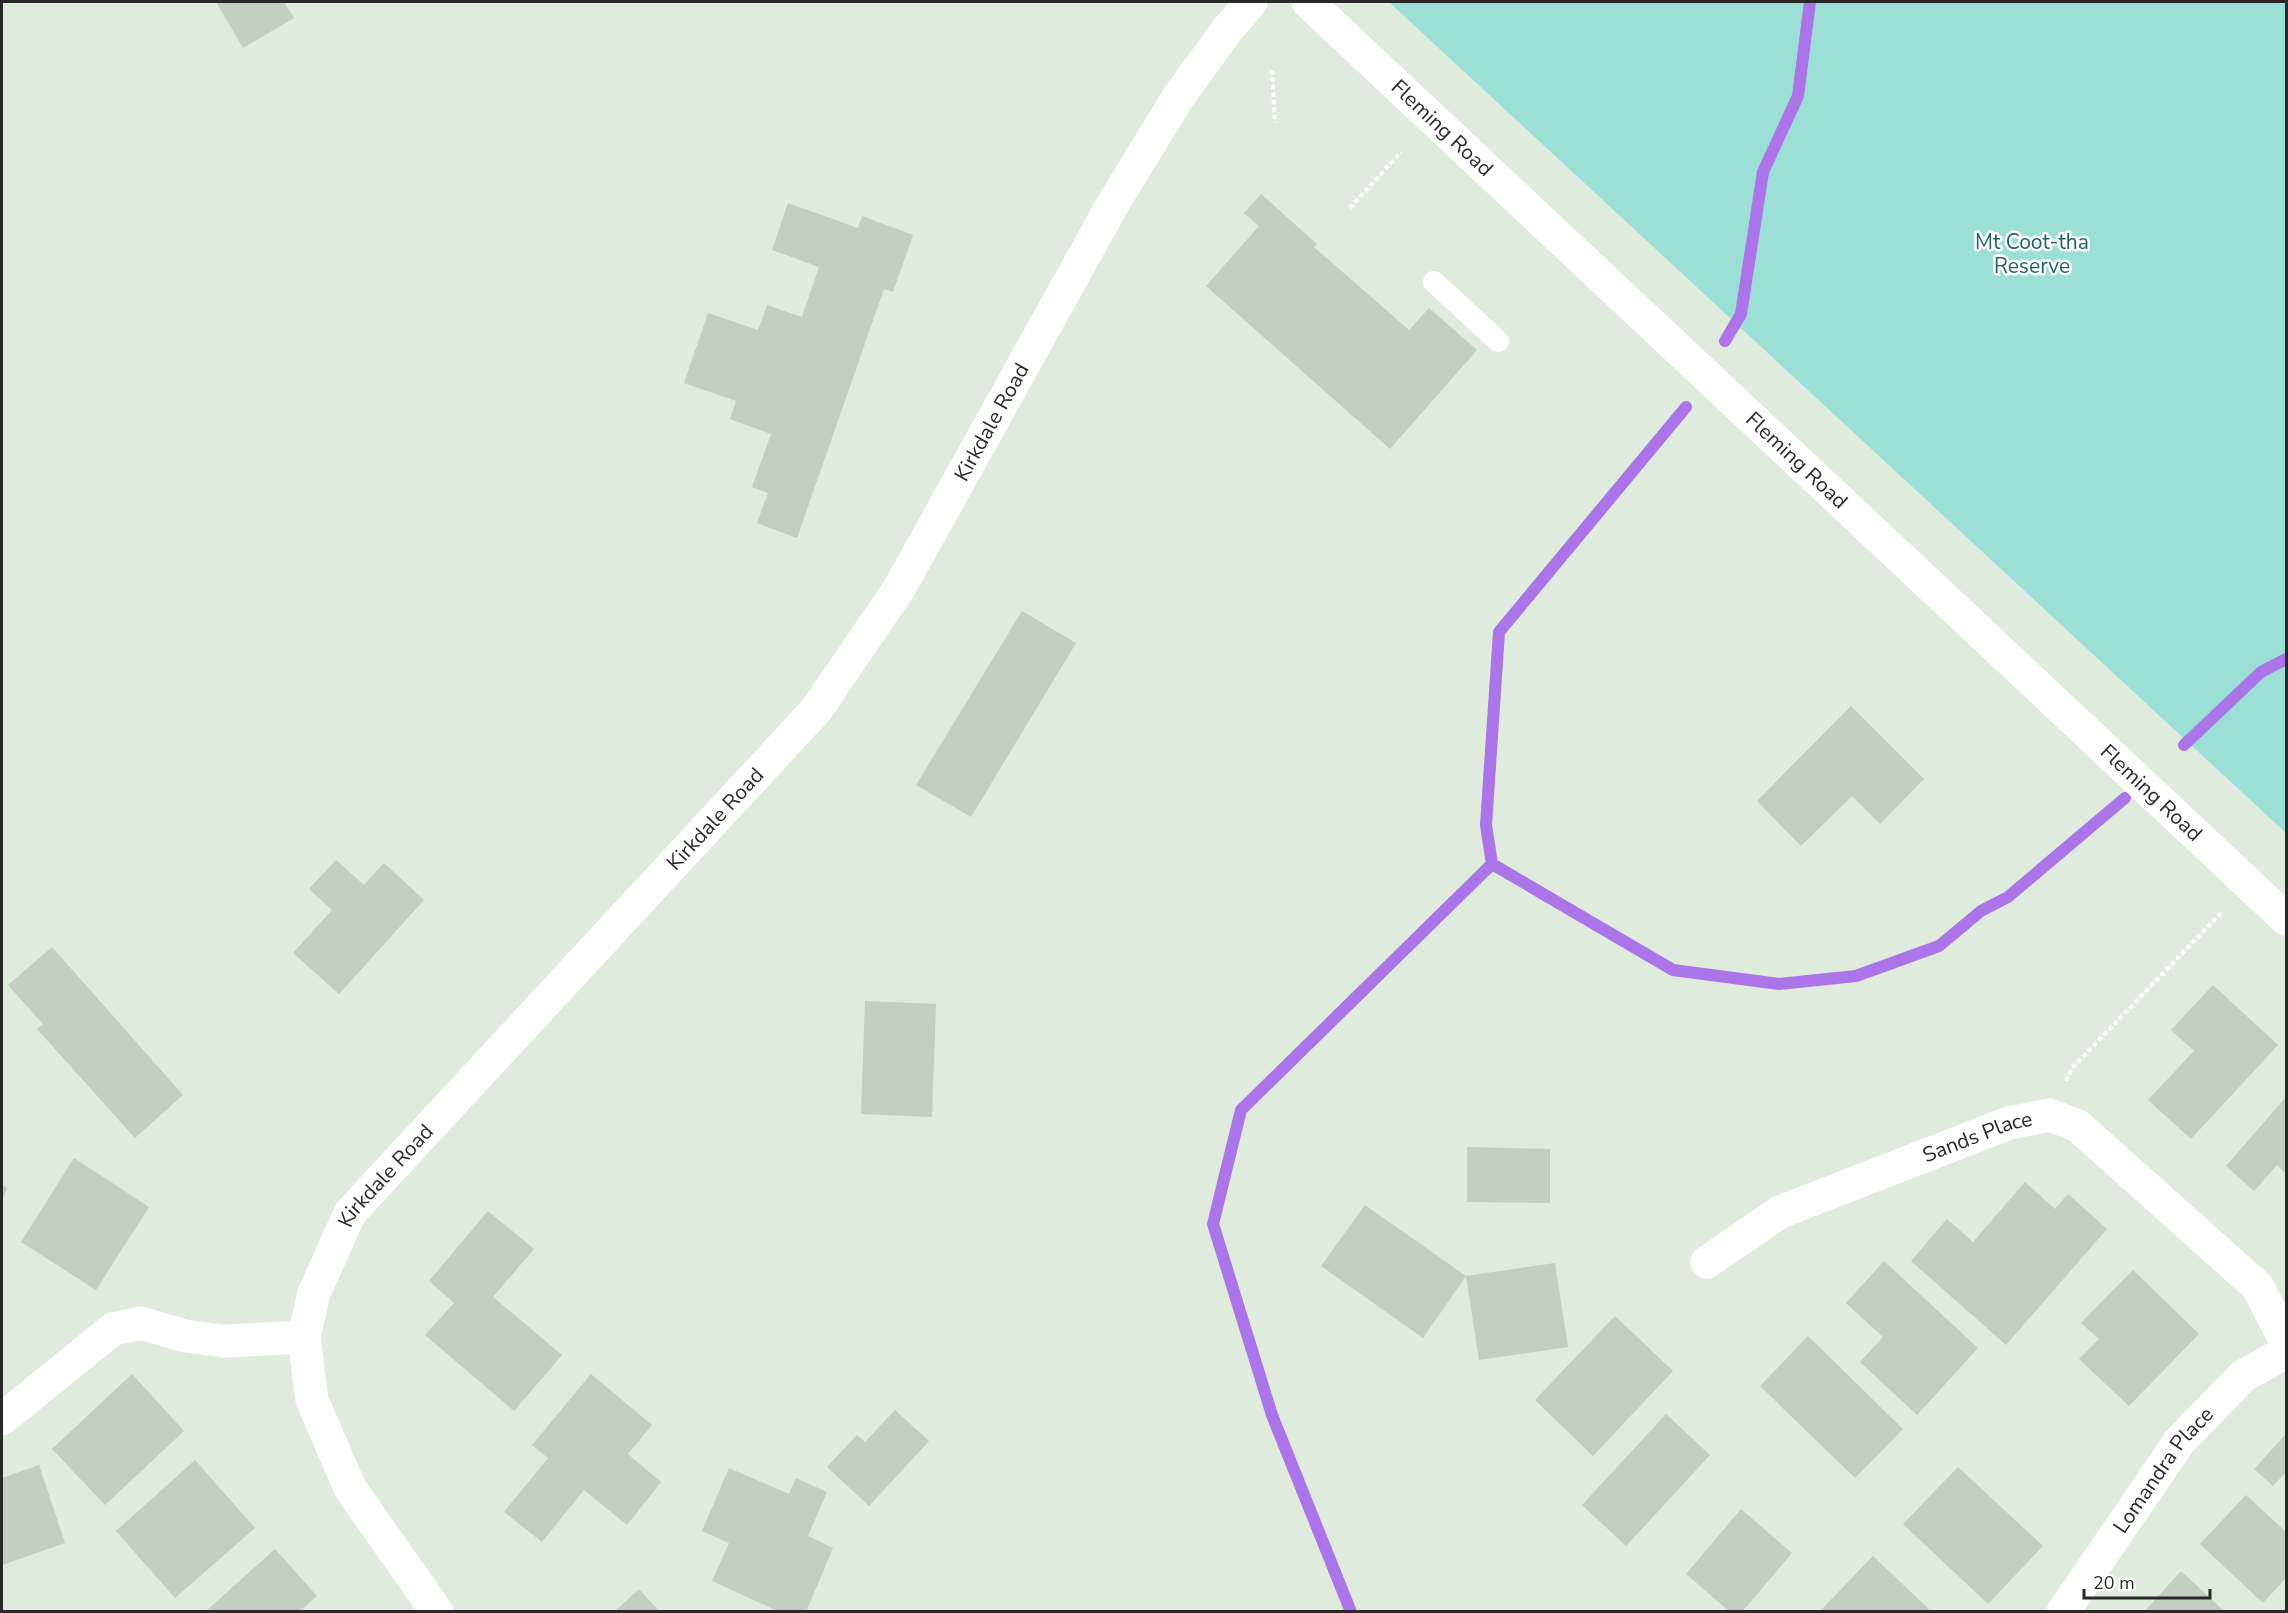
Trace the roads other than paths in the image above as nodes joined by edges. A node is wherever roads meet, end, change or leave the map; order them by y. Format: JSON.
{"nodes":[{"id":1,"x":1251,"y":2,"type":"edge"},
{"id":2,"x":1308,"y":2,"type":"edge"},
{"id":3,"x":1434,"y":282,"type":"dead end"},
{"id":4,"x":1498,"y":341,"type":"dead end"},
{"id":5,"x":2286,"y":920,"type":"edge"},
{"id":6,"x":1707,"y":1262,"type":"dead end"},
{"id":7,"x":304,"y":1337,"type":"junction"},
{"id":8,"x":2286,"y":1342,"type":"edge"},
{"id":9,"x":2286,"y":1352,"type":"edge"},
{"id":10,"x":2,"y":1419,"type":"edge"},
{"id":11,"x":437,"y":1611,"type":"edge"},
{"id":12,"x":2062,"y":1611,"type":"edge"}],
"edges":[{"from":1,"to":7,"type":"street","name":"Kirkdale Road"},
{"from":2,"to":5,"type":"street","name":"Fleming Road"},
{"from":3,"to":4,"type":"lane"},
{"from":6,"to":8,"type":"street","name":"Sands Place"},
{"from":7,"to":10,"type":"street"},
{"from":7,"to":11,"type":"street","name":"Kirkdale Road"},
{"from":9,"to":12,"type":"street","name":"Lomandra Place"}]}
